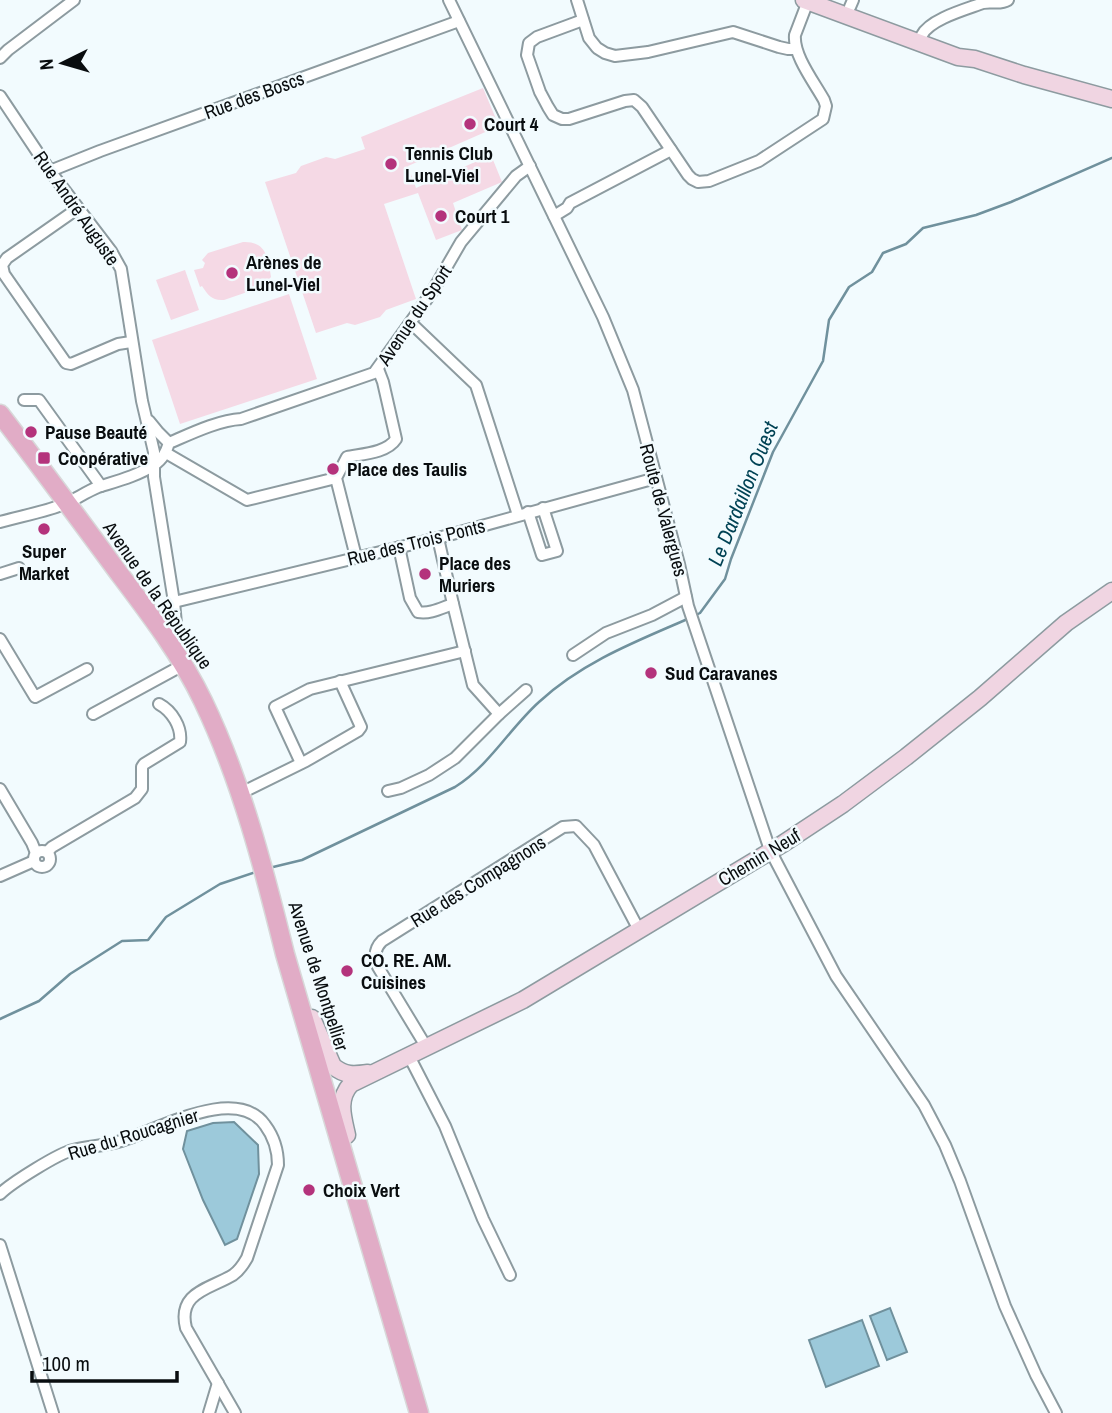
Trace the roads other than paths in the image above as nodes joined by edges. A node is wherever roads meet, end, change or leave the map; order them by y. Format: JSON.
{"nodes":[{"id":1,"x":74,"y":0,"type":"edge"},
{"id":2,"x":449,"y":0,"type":"edge"},
{"id":3,"x":577,"y":0,"type":"edge"},
{"id":4,"x":807,"y":0,"type":"edge"},
{"id":5,"x":829,"y":0,"type":"edge"},
{"id":6,"x":1008,"y":0,"type":"edge"},
{"id":7,"x":850,"y":8,"type":"edge"},
{"id":8,"x":583,"y":20,"type":"junction"},
{"id":9,"x":459,"y":21,"type":"junction"},
{"id":10,"x":921,"y":38,"type":"junction"},
{"id":11,"x":796,"y":49,"type":"junction"},
{"id":12,"x":0,"y":58,"type":"edge"},
{"id":13,"x":0,"y":96,"type":"edge"},
{"id":14,"x":1112,"y":99,"type":"edge"},
{"id":15,"x":671,"y":150,"type":"junction"},
{"id":16,"x":530,"y":166,"type":"junction"},
{"id":17,"x":50,"y":171,"type":"junction"},
{"id":18,"x":77,"y":209,"type":"junction"},
{"id":19,"x":552,"y":212,"type":"junction"},
{"id":20,"x":411,"y":323,"type":"junction"},
{"id":21,"x":131,"y":342,"type":"junction"},
{"id":22,"x":378,"y":369,"type":"junction"},
{"id":23,"x":24,"y":400,"type":"dead end"},
{"id":24,"x":144,"y":412,"type":"junction"},
{"id":25,"x":0,"y":414,"type":"edge"},
{"id":26,"x":168,"y":448,"type":"junction"},
{"id":27,"x":154,"y":465,"type":"junction"},
{"id":28,"x":336,"y":478,"type":"junction"},
{"id":29,"x":656,"y":478,"type":"junction"},
{"id":30,"x":101,"y":486,"type":"junction"},
{"id":31,"x":67,"y":503,"type":"junction"},
{"id":32,"x":543,"y":508,"type":"junction"},
{"id":33,"x":523,"y":514,"type":"junction"},
{"id":34,"x":0,"y":522,"type":"edge"},
{"id":35,"x":438,"y":538,"type":"junction"},
{"id":36,"x":399,"y":547,"type":"junction"},
{"id":37,"x":356,"y":557,"type":"junction"},
{"id":38,"x":19,"y":568,"type":"dead end"},
{"id":39,"x":0,"y":574,"type":"edge"},
{"id":40,"x":1112,"y":592,"type":"edge"},
{"id":41,"x":174,"y":602,"type":"junction"},
{"id":42,"x":687,"y":602,"type":"junction"},
{"id":43,"x":453,"y":604,"type":"junction"},
{"id":44,"x":166,"y":637,"type":"junction"},
{"id":45,"x":0,"y":639,"type":"edge"},
{"id":46,"x":464,"y":650,"type":"junction"},
{"id":47,"x":573,"y":655,"type":"dead end"},
{"id":48,"x":183,"y":665,"type":"junction"},
{"id":49,"x":87,"y":669,"type":"dead end"},
{"id":50,"x":340,"y":681,"type":"junction"},
{"id":51,"x":526,"y":690,"type":"dead end"},
{"id":52,"x":159,"y":704,"type":"dead end"},
{"id":53,"x":93,"y":714,"type":"dead end"},
{"id":54,"x":499,"y":714,"type":"junction"},
{"id":55,"x":301,"y":763,"type":"junction"},
{"id":56,"x":0,"y":789,"type":"edge"},
{"id":57,"x":388,"y":791,"type":"dead end"},
{"id":58,"x":239,"y":794,"type":"junction"},
{"id":59,"x":770,"y":850,"type":"junction"},
{"id":60,"x":39,"y":855,"type":"junction"},
{"id":61,"x":0,"y":876,"type":"edge"},
{"id":62,"x":270,"y":892,"type":"junction"},
{"id":63,"x":639,"y":930,"type":"junction"},
{"id":64,"x":312,"y":1018,"type":"junction"},
{"id":65,"x":427,"y":1048,"type":"junction"},
{"id":66,"x":409,"y":1056,"type":"junction"},
{"id":67,"x":374,"y":1072,"type":"junction"},
{"id":68,"x":347,"y":1135,"type":"junction"},
{"id":69,"x":0,"y":1194,"type":"edge"},
{"id":70,"x":0,"y":1245,"type":"edge"},
{"id":71,"x":510,"y":1275,"type":"dead end"},
{"id":72,"x":218,"y":1383,"type":"junction"},
{"id":73,"x":53,"y":1413,"type":"edge"},
{"id":74,"x":209,"y":1413,"type":"edge"},
{"id":75,"x":234,"y":1413,"type":"edge"},
{"id":76,"x":419,"y":1413,"type":"edge"},
{"id":77,"x":430,"y":1413,"type":"edge"},
{"id":78,"x":1056,"y":1413,"type":"edge"}],
"edges":[{"from":1,"to":12,"type":"street"},
{"from":2,"to":9,"type":"street","name":"Route de Valergues"},
{"from":3,"to":8,"type":"street"},
{"from":4,"to":7,"type":"street"},
{"from":4,"to":11,"type":"street"},
{"from":5,"to":7,"type":"street"},
{"from":6,"to":10,"type":"street"},
{"from":7,"to":10,"type":"street"},
{"from":8,"to":11,"type":"street"},
{"from":8,"to":15,"type":"street"},
{"from":9,"to":16,"type":"street","name":"Route de Valergues"},
{"from":9,"to":17,"type":"street","name":"Rue des Boscs"},
{"from":10,"to":14,"type":"street"},
{"from":11,"to":15,"type":"street"},
{"from":13,"to":17,"type":"street","name":"Rue André Auguste"},
{"from":15,"to":19,"type":"street"},
{"from":16,"to":19,"type":"street","name":"Route de Valergues"},
{"from":16,"to":20,"type":"street","name":"Avenue du Sport"},
{"from":17,"to":18,"type":"street","name":"Rue André Auguste"},
{"from":18,"to":21,"type":"street","name":"Rue André Auguste"},
{"from":18,"to":21,"type":"street"},
{"from":19,"to":29,"type":"street","name":"Route de Valergues"},
{"from":20,"to":22,"type":"street","name":"Avenue du Sport"},
{"from":20,"to":33,"type":"street"},
{"from":21,"to":24,"type":"street","name":"Rue André Auguste"},
{"from":22,"to":26,"type":"street","name":"Avenue du Sport"},
{"from":22,"to":28,"type":"street"},
{"from":23,"to":30,"type":"street"},
{"from":24,"to":26,"type":"street","name":"Rue André Auguste"},
{"from":24,"to":27,"type":"street","name":"Rue André Auguste"},
{"from":25,"to":31,"type":"main road","name":"Avenue de la République"},
{"from":26,"to":27,"type":"street","name":"Avenue du Sport"},
{"from":26,"to":28,"type":"street","name":"Rue André Auguste"},
{"from":27,"to":30,"type":"street","name":"Avenue du Sport"},
{"from":27,"to":41,"type":"street","name":"Rue André Auguste"},
{"from":28,"to":37,"type":"street"},
{"from":29,"to":32,"type":"street","name":"Rue des Trois Ponts"},
{"from":29,"to":42,"type":"street","name":"Route de Valergues"},
{"from":30,"to":31,"type":"street","name":"Avenue du Sport"},
{"from":31,"to":34,"type":"street","name":"Avenue du Sport"},
{"from":31,"to":44,"type":"main road","name":"Avenue de la République"},
{"from":32,"to":33,"type":"street","name":"Rue des Trois Ponts"},
{"from":32,"to":33,"type":"street"},
{"from":33,"to":35,"type":"street","name":"Rue des Trois Ponts"},
{"from":35,"to":36,"type":"street","name":"Rue des Trois Ponts"},
{"from":35,"to":43,"type":"street"},
{"from":36,"to":37,"type":"street","name":"Rue des Trois Ponts"},
{"from":36,"to":43,"type":"street"},
{"from":37,"to":41,"type":"street","name":"Rue des Trois Ponts"},
{"from":38,"to":39,"type":"street"},
{"from":40,"to":59,"type":"street","name":"Chemin Neuf"},
{"from":41,"to":44,"type":"street","name":"Rue André Auguste"},
{"from":42,"to":47,"type":"street"},
{"from":42,"to":59,"type":"street","name":"Route de Valergues"},
{"from":43,"to":46,"type":"street"},
{"from":44,"to":48,"type":"main road","name":"Avenue de la République"},
{"from":45,"to":49,"type":"street"},
{"from":46,"to":50,"type":"street"},
{"from":46,"to":54,"type":"street"},
{"from":48,"to":53,"type":"street"},
{"from":48,"to":58,"type":"main road","name":"Avenue de la République"},
{"from":50,"to":55,"type":"street"},
{"from":50,"to":55,"type":"street"},
{"from":51,"to":54,"type":"street"},
{"from":52,"to":60,"type":"street"},
{"from":54,"to":57,"type":"street"},
{"from":55,"to":58,"type":"street"},
{"from":56,"to":60,"type":"street"},
{"from":58,"to":62,"type":"main road","name":"Avenue de la République"},
{"from":59,"to":63,"type":"street","name":"Chemin Neuf"},
{"from":59,"to":78,"type":"street","name":"Route de Valergues"},
{"from":60,"to":61,"type":"street"},
{"from":62,"to":64,"type":"main road","name":"Avenue de Montpellier"},
{"from":62,"to":76,"type":"main road","name":"Avenue de Montpellier"},
{"from":63,"to":65,"type":"street","name":"Chemin Neuf"},
{"from":63,"to":65,"type":"street","name":"Rue des Compagnons"},
{"from":64,"to":67,"type":"street"},
{"from":64,"to":68,"type":"main road","name":"Avenue de Montpellier"},
{"from":65,"to":66,"type":"street","name":"Chemin Neuf"},
{"from":66,"to":67,"type":"street","name":"Chemin Neuf"},
{"from":66,"to":71,"type":"street"},
{"from":67,"to":68,"type":"street","name":"Chemin Neuf"},
{"from":68,"to":77,"type":"main road","name":"Avenue de Montpellier"},
{"from":69,"to":72,"type":"street","name":"Rue du Roucagnier"},
{"from":70,"to":73,"type":"street"},
{"from":72,"to":74,"type":"street"},
{"from":72,"to":75,"type":"street","name":"Rue du Roucagnier"}]}
